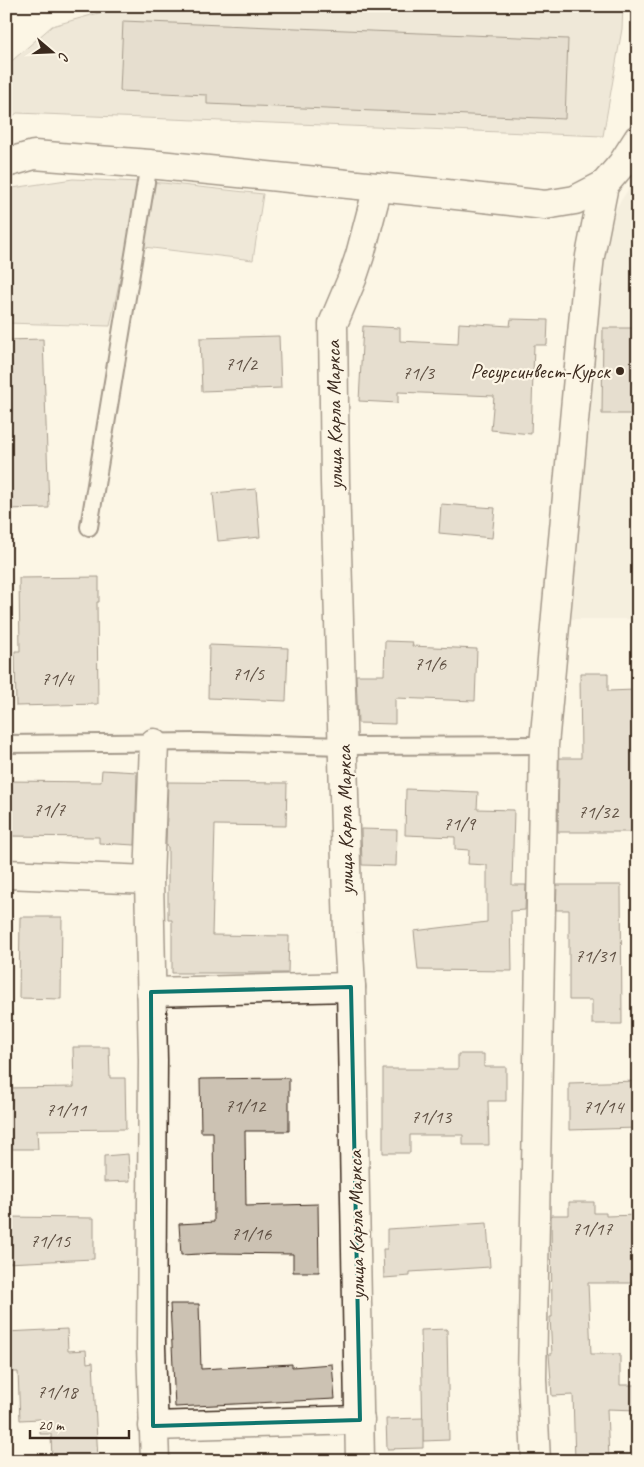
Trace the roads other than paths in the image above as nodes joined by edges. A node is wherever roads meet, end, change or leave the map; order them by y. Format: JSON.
{"nodes":[{"id":1,"x":638,"y":139,"type":"edge"},
{"id":2,"x":6,"y":163,"type":"edge"},
{"id":3,"x":149,"y":164,"type":"junction"},
{"id":4,"x":604,"y":185,"type":"junction"},
{"id":5,"x":378,"y":187,"type":"junction"},
{"id":6,"x":89,"y":526,"type":"dead end"},
{"id":7,"x":154,"y":743,"type":"junction"},
{"id":8,"x":6,"y":744,"type":"edge"},
{"id":9,"x":544,"y":745,"type":"junction"},
{"id":10,"x":343,"y":746,"type":"junction"},
{"id":11,"x":6,"y":874,"type":"edge"},
{"id":12,"x":150,"y":880,"type":"junction"},
{"id":13,"x":351,"y":987,"type":"junction"},
{"id":14,"x":151,"y":992,"type":"junction"},
{"id":15,"x":360,"y":1420,"type":"junction"},
{"id":16,"x":153,"y":1426,"type":"junction"},
{"id":17,"x":155,"y":1461,"type":"edge"},
{"id":18,"x":360,"y":1461,"type":"edge"},
{"id":19,"x":536,"y":1461,"type":"edge"}],
"edges":[{"from":1,"to":4,"type":"street"},
{"from":2,"to":3,"type":"street"},
{"from":3,"to":5,"type":"street"},
{"from":3,"to":6,"type":"lane"},
{"from":4,"to":5,"type":"street"},
{"from":4,"to":9,"type":"street"},
{"from":5,"to":10,"type":"street","name":"улица Карла Маркса"},
{"from":7,"to":8,"type":"lane"},
{"from":7,"to":10,"type":"lane"},
{"from":7,"to":12,"type":"street"},
{"from":9,"to":10,"type":"lane"},
{"from":9,"to":19,"type":"street"},
{"from":10,"to":13,"type":"street","name":"улица Карла Маркса"},
{"from":11,"to":12,"type":"street"},
{"from":12,"to":14,"type":"street"},
{"from":13,"to":14,"type":"street"},
{"from":13,"to":15,"type":"street","name":"улица Карла Маркса"},
{"from":14,"to":16,"type":"street"},
{"from":15,"to":16,"type":"street"},
{"from":15,"to":18,"type":"street","name":"улица Карла Маркса"},
{"from":16,"to":17,"type":"street"}]}
